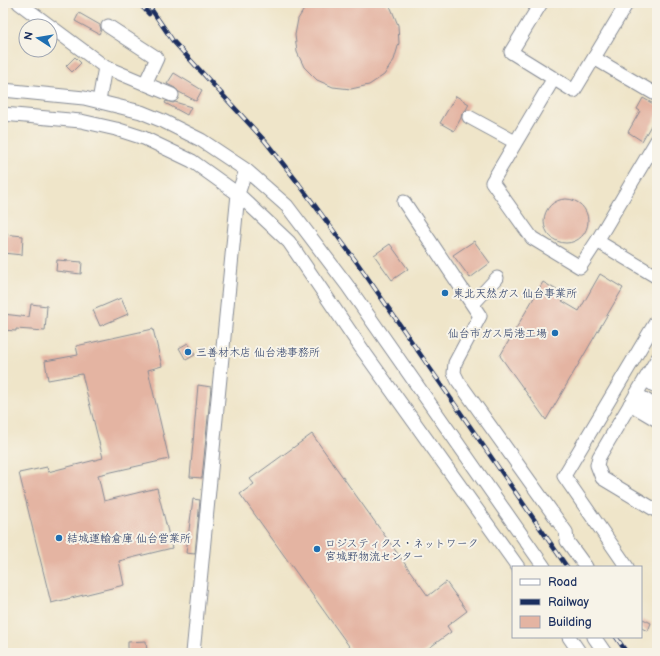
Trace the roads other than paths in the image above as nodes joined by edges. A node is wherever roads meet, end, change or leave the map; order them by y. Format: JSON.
{"nodes":[{"id":1,"x":20,"y":3,"type":"edge"},
{"id":2,"x":541,"y":3,"type":"edge"},
{"id":3,"x":627,"y":3,"type":"edge"},
{"id":4,"x":108,"y":26,"type":"dead end"},
{"id":5,"x":594,"y":58,"type":"junction"},
{"id":6,"x":105,"y":67,"type":"junction"},
{"id":7,"x":554,"y":78,"type":"junction"},
{"id":8,"x":145,"y":84,"type":"junction"},
{"id":9,"x":3,"y":90,"type":"edge"},
{"id":10,"x":172,"y":95,"type":"dead end"},
{"id":11,"x":657,"y":95,"type":"edge"},
{"id":12,"x":99,"y":101,"type":"junction"},
{"id":13,"x":3,"y":114,"type":"edge"},
{"id":14,"x":469,"y":117,"type":"dead end"},
{"id":15,"x":657,"y":140,"type":"edge"},
{"id":16,"x":515,"y":142,"type":"junction"},
{"id":17,"x":246,"y":170,"type":"junction"},
{"id":18,"x":238,"y":194,"type":"junction"},
{"id":19,"x":404,"y":202,"type":"dead end"},
{"id":20,"x":597,"y":241,"type":"junction"},
{"id":21,"x":657,"y":277,"type":"edge"},
{"id":22,"x":497,"y":278,"type":"dead end"},
{"id":23,"x":473,"y":304,"type":"junction"},
{"id":24,"x":657,"y":320,"type":"edge"},
{"id":25,"x":647,"y":378,"type":"edge"},
{"id":26,"x":657,"y":386,"type":"edge"},
{"id":27,"x":657,"y":396,"type":"edge"},
{"id":28,"x":657,"y":407,"type":"edge"},
{"id":29,"x":657,"y":420,"type":"edge"},
{"id":30,"x":657,"y":512,"type":"edge"},
{"id":31,"x":517,"y":566,"type":"edge"},
{"id":32,"x":543,"y":566,"type":"edge"},
{"id":33,"x":585,"y":566,"type":"edge"},
{"id":34,"x":626,"y":566,"type":"edge"},
{"id":35,"x":570,"y":638,"type":"edge"},
{"id":36,"x":595,"y":638,"type":"edge"},
{"id":37,"x":193,"y":653,"type":"edge"},
{"id":38,"x":580,"y":653,"type":"edge"},
{"id":39,"x":605,"y":653,"type":"edge"}],
"edges":[{"from":1,"to":6,"type":"street"},
{"from":2,"to":7,"type":"street"},
{"from":3,"to":5,"type":"street"},
{"from":4,"to":8,"type":"street"},
{"from":5,"to":7,"type":"street"},
{"from":5,"to":11,"type":"street"},
{"from":6,"to":8,"type":"street"},
{"from":6,"to":12,"type":"street"},
{"from":7,"to":16,"type":"street"},
{"from":8,"to":10,"type":"street"},
{"from":9,"to":12,"type":"street"},
{"from":12,"to":17,"type":"street"},
{"from":13,"to":18,"type":"street"},
{"from":14,"to":16,"type":"street"},
{"from":15,"to":20,"type":"street"},
{"from":16,"to":20,"type":"street"},
{"from":17,"to":18,"type":"street"},
{"from":17,"to":32,"type":"street"},
{"from":18,"to":31,"type":"street"},
{"from":18,"to":37,"type":"street"},
{"from":19,"to":23,"type":"street"},
{"from":20,"to":21,"type":"street"},
{"from":22,"to":23,"type":"street"},
{"from":23,"to":33,"type":"street"},
{"from":24,"to":34,"type":"street"},
{"from":25,"to":26,"type":"street"},
{"from":25,"to":27,"type":"street"},
{"from":25,"to":28,"type":"street"},
{"from":25,"to":29,"type":"street"},
{"from":25,"to":30,"type":"street"},
{"from":35,"to":38,"type":"street"},
{"from":36,"to":39,"type":"street"}]}
